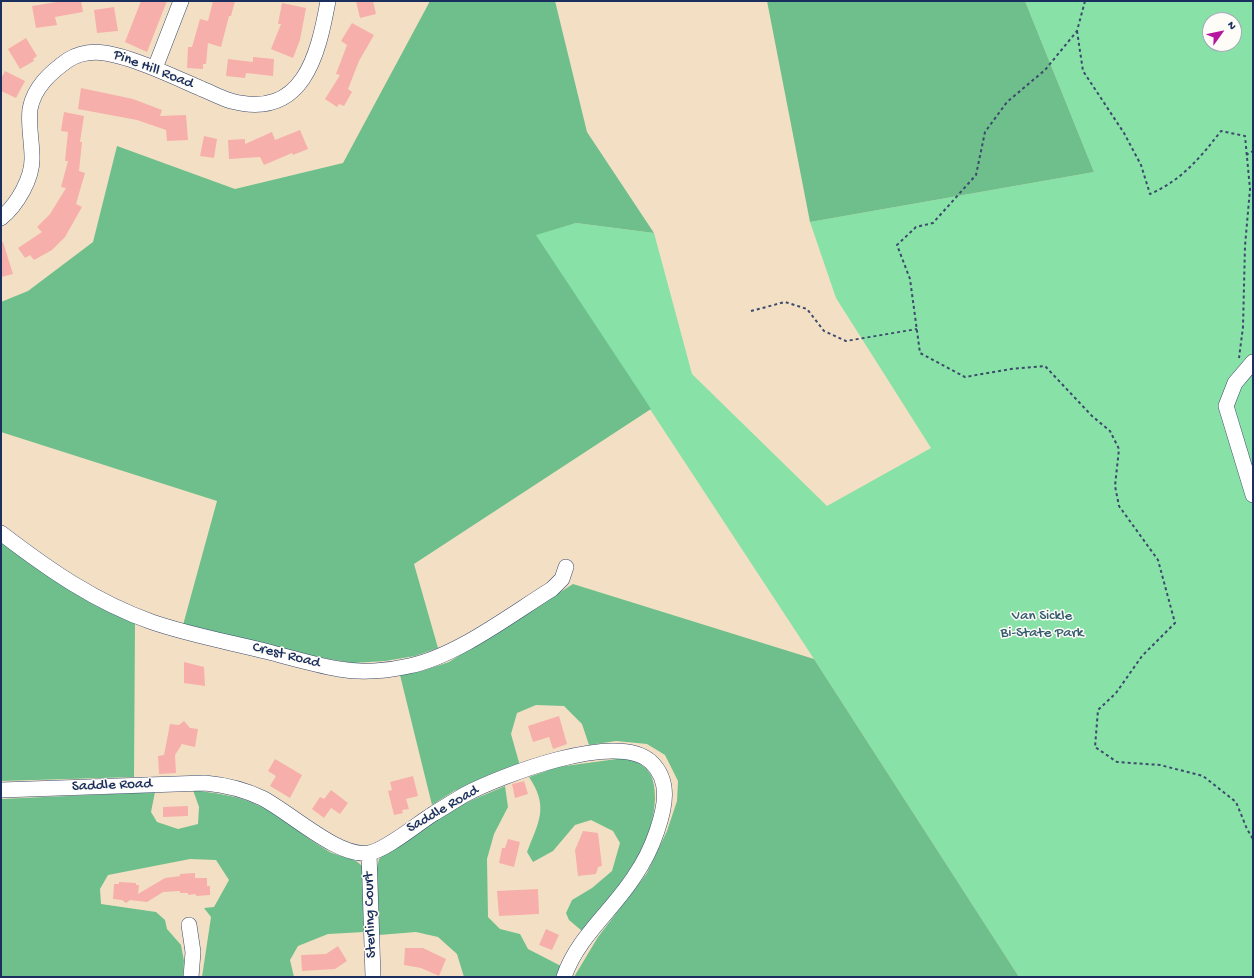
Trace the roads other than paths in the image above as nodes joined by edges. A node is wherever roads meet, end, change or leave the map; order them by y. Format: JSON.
{"nodes":[{"id":1,"x":181,"y":1,"type":"edge"},
{"id":2,"x":328,"y":1,"type":"edge"},
{"id":3,"x":155,"y":68,"type":"junction"},
{"id":4,"x":1,"y":218,"type":"edge"},
{"id":5,"x":1253,"y":362,"type":"edge"},
{"id":6,"x":1253,"y":495,"type":"edge"},
{"id":7,"x":1,"y":533,"type":"edge"},
{"id":8,"x":566,"y":567,"type":"dead end"},
{"id":9,"x":1,"y":790,"type":"edge"},
{"id":10,"x":369,"y":853,"type":"junction"},
{"id":11,"x":189,"y":925,"type":"dead end"},
{"id":12,"x":191,"y":977,"type":"edge"},
{"id":13,"x":373,"y":977,"type":"edge"},
{"id":14,"x":564,"y":977,"type":"edge"}],
"edges":[{"from":1,"to":3,"type":"street"},
{"from":2,"to":3,"type":"street","name":"Pine Hill Road"},
{"from":3,"to":4,"type":"street","name":"Pine Hill Road"},
{"from":5,"to":6,"type":"street"},
{"from":7,"to":8,"type":"street","name":"Crest Road"},
{"from":9,"to":10,"type":"street","name":"Saddle Road"},
{"from":10,"to":13,"type":"street","name":"Sterling Court"},
{"from":10,"to":14,"type":"street","name":"Saddle Road"},
{"from":11,"to":12,"type":"street"}]}
